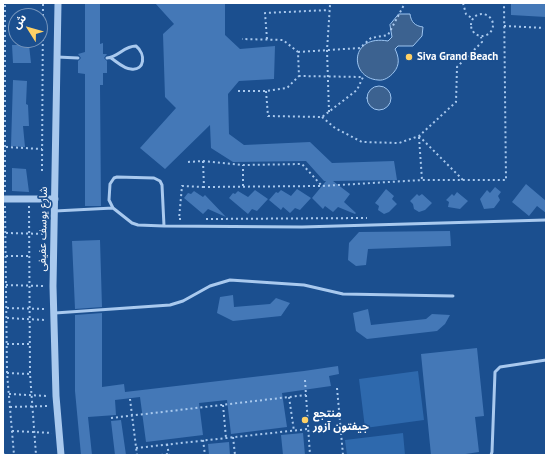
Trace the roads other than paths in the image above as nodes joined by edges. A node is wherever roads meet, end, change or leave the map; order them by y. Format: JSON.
{"nodes":[{"id":1,"x":58,"y":3,"type":"edge"},
{"id":2,"x":57,"y":57,"type":"junction"},
{"id":3,"x":78,"y":58,"type":"dead end"},
{"id":4,"x":107,"y":58,"type":"dead end"},
{"id":5,"x":111,"y":58,"type":"junction"},
{"id":6,"x":4,"y":198,"type":"edge"},
{"id":7,"x":55,"y":200,"type":"junction"},
{"id":8,"x":113,"y":208,"type":"junction"},
{"id":9,"x":55,"y":211,"type":"junction"},
{"id":10,"x":546,"y":220,"type":"edge"},
{"id":11,"x":164,"y":226,"type":"junction"},
{"id":12,"x":453,"y":296,"type":"dead end"},
{"id":13,"x":53,"y":314,"type":"junction"},
{"id":14,"x":546,"y":360,"type":"edge"},
{"id":15,"x":61,"y":455,"type":"edge"},
{"id":16,"x":491,"y":455,"type":"edge"}],
"edges":[{"from":1,"to":2,"type":"street","name":"شارع يوسف عفيفى"},
{"from":2,"to":3,"type":"lane"},
{"from":2,"to":7,"type":"street","name":"شارع يوسف عفيفى"},
{"from":4,"to":5,"type":"lane"},
{"from":5,"to":5,"type":"lane"},
{"from":6,"to":7,"type":"street"},
{"from":7,"to":9,"type":"street","name":"شارع يوسف عفيفى"},
{"from":8,"to":9,"type":"lane"},
{"from":8,"to":11,"type":"lane"},
{"from":8,"to":11,"type":"lane"},
{"from":9,"to":13,"type":"street","name":"شارع يوسف عفيفى"},
{"from":10,"to":11,"type":"lane"},
{"from":12,"to":13,"type":"lane"},
{"from":13,"to":15,"type":"street","name":"شارع يوسف عفيفى"},
{"from":14,"to":16,"type":"lane"}]}
